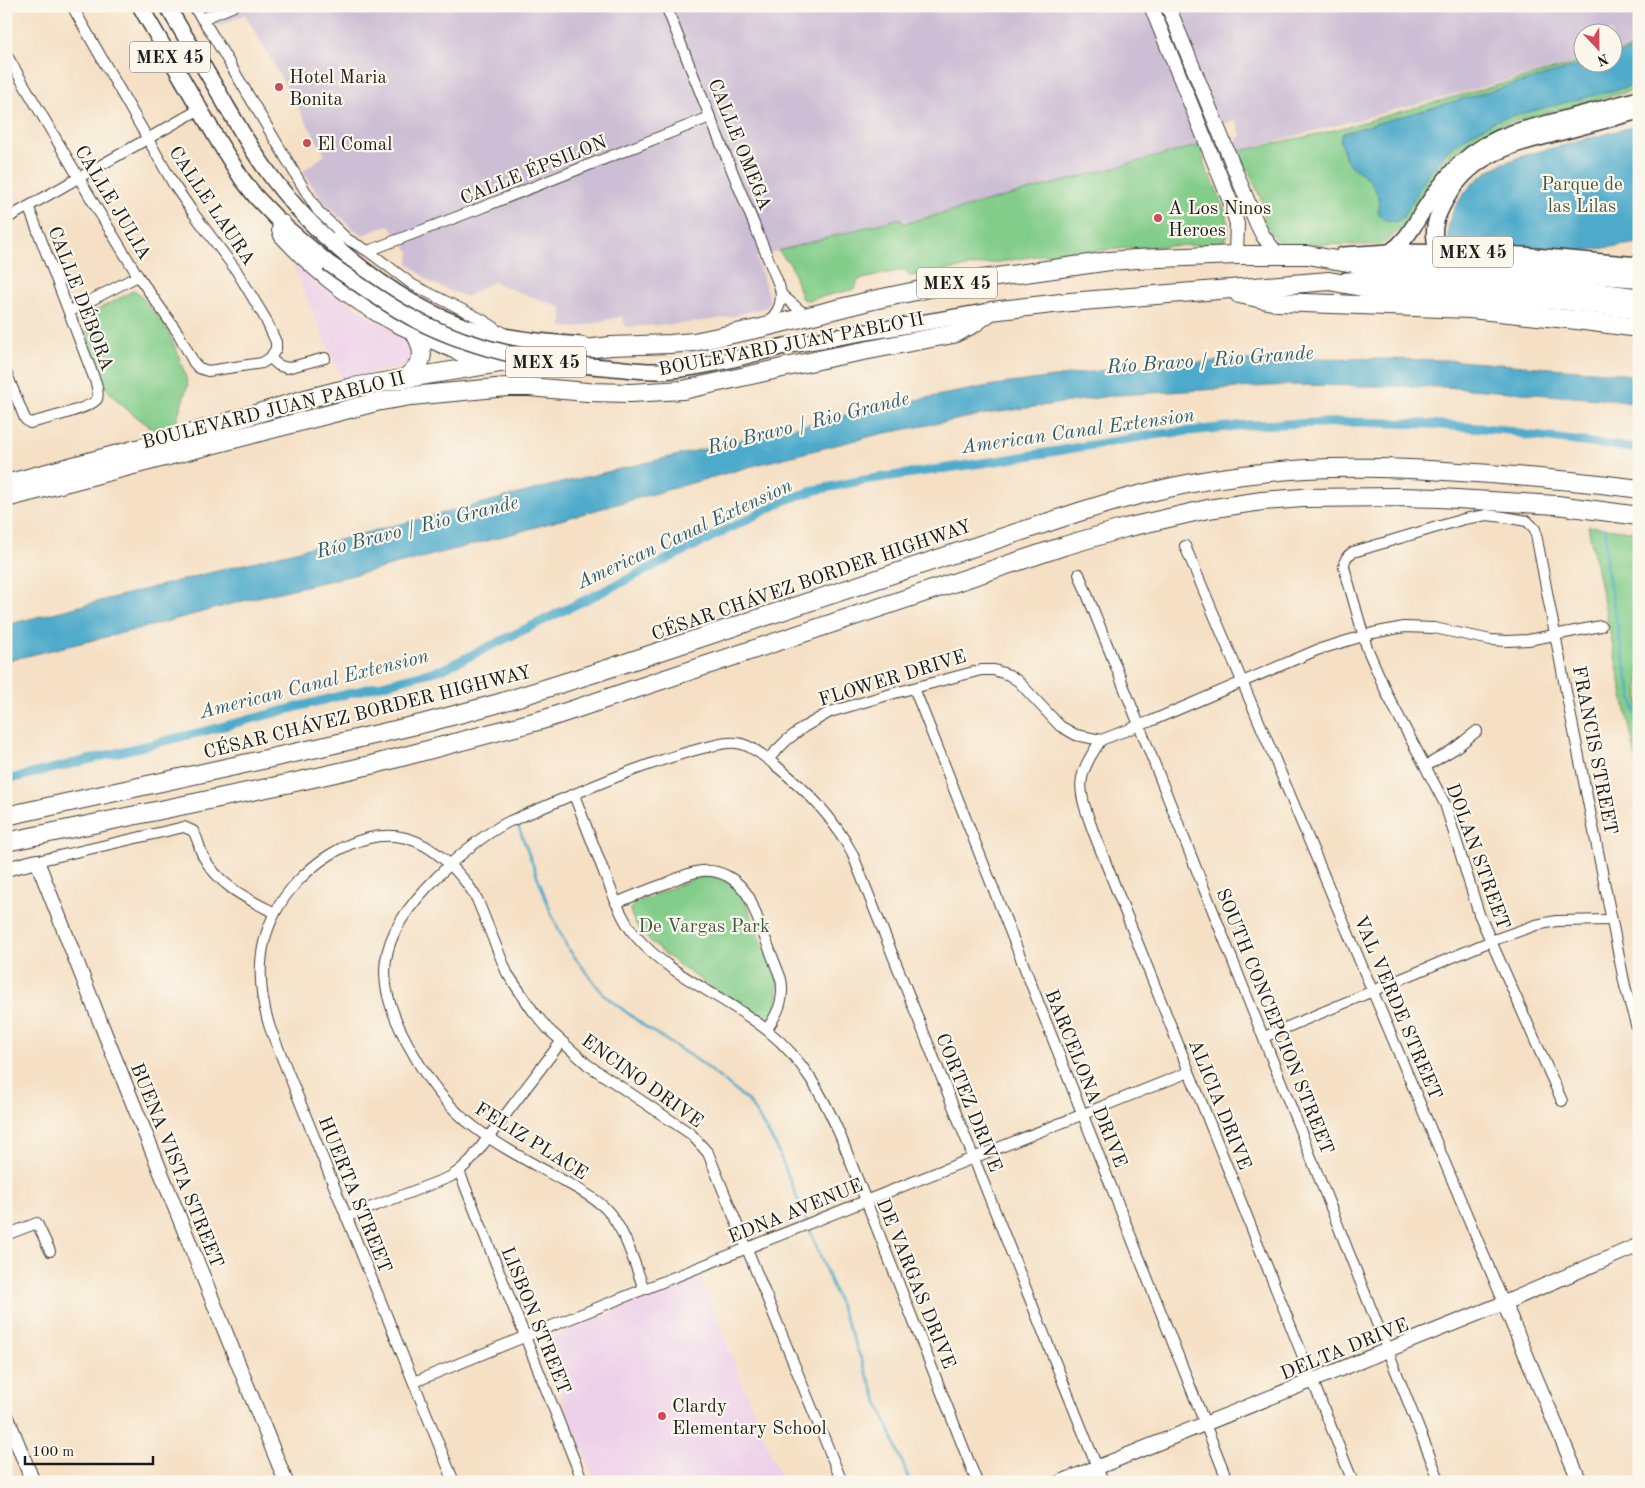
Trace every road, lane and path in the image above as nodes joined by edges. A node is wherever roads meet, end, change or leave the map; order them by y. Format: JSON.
{"nodes":[{"id":1,"x":72,"y":6,"type":"edge"},
{"id":2,"x":140,"y":6,"type":"edge"},
{"id":3,"x":168,"y":6,"type":"edge"},
{"id":4,"x":193,"y":6,"type":"edge"},
{"id":5,"x":234,"y":6,"type":"edge"},
{"id":6,"x":666,"y":6,"type":"edge"},
{"id":7,"x":1151,"y":6,"type":"edge"},
{"id":8,"x":1168,"y":6,"type":"edge"},
{"id":9,"x":202,"y":19,"type":"junction"},
{"id":10,"x":6,"y":54,"type":"edge"},
{"id":11,"x":1639,"y":99,"type":"edge"},
{"id":12,"x":200,"y":109,"type":"junction"},
{"id":13,"x":1639,"y":111,"type":"edge"},
{"id":14,"x":710,"y":117,"type":"junction"},
{"id":15,"x":148,"y":139,"type":"junction"},
{"id":16,"x":79,"y":179,"type":"junction"},
{"id":17,"x":29,"y":208,"type":"junction"},
{"id":18,"x":6,"y":219,"type":"edge"},
{"id":19,"x":282,"y":224,"type":"junction"},
{"id":20,"x":315,"y":227,"type":"junction"},
{"id":21,"x":344,"y":236,"type":"junction"},
{"id":22,"x":368,"y":251,"type":"junction"},
{"id":23,"x":1390,"y":252,"type":"junction"},
{"id":24,"x":1437,"y":252,"type":"junction"},
{"id":25,"x":1278,"y":255,"type":"junction"},
{"id":26,"x":1308,"y":255,"type":"junction"},
{"id":27,"x":1236,"y":256,"type":"junction"},
{"id":28,"x":1639,"y":266,"type":"edge"},
{"id":29,"x":138,"y":276,"type":"junction"},
{"id":30,"x":1639,"y":278,"type":"edge"},
{"id":31,"x":1329,"y":281,"type":"junction"},
{"id":32,"x":1219,"y":290,"type":"junction"},
{"id":33,"x":782,"y":295,"type":"junction"},
{"id":34,"x":1639,"y":296,"type":"edge"},
{"id":35,"x":1639,"y":310,"type":"edge"},
{"id":36,"x":70,"y":311,"type":"junction"},
{"id":37,"x":991,"y":311,"type":"junction"},
{"id":38,"x":808,"y":317,"type":"junction"},
{"id":39,"x":761,"y":328,"type":"junction"},
{"id":40,"x":1639,"y":328,"type":"edge"},
{"id":41,"x":414,"y":331,"type":"junction"},
{"id":42,"x":500,"y":335,"type":"junction"},
{"id":43,"x":611,"y":346,"type":"junction"},
{"id":44,"x":270,"y":358,"type":"junction"},
{"id":45,"x":325,"y":358,"type":"dead end"},
{"id":46,"x":6,"y":372,"type":"edge"},
{"id":47,"x":404,"y":379,"type":"junction"},
{"id":48,"x":6,"y":484,"type":"edge"},
{"id":49,"x":1639,"y":489,"type":"edge"},
{"id":50,"x":6,"y":498,"type":"edge"},
{"id":51,"x":1639,"y":516,"type":"edge"},
{"id":52,"x":1185,"y":546,"type":"dead end"},
{"id":53,"x":1344,"y":567,"type":"joint"},
{"id":54,"x":1079,"y":574,"type":"dead end"},
{"id":55,"x":1601,"y":626,"type":"dead end"},
{"id":56,"x":1554,"y":635,"type":"junction"},
{"id":57,"x":1363,"y":636,"type":"junction"},
{"id":58,"x":1243,"y":682,"type":"junction"},
{"id":59,"x":914,"y":688,"type":"junction"},
{"id":60,"x":1139,"y":725,"type":"junction"},
{"id":61,"x":1477,"y":731,"type":"dead end"},
{"id":62,"x":1101,"y":740,"type":"junction"},
{"id":63,"x":768,"y":760,"type":"junction"},
{"id":64,"x":1426,"y":766,"type":"junction"},
{"id":65,"x":574,"y":795,"type":"junction"},
{"id":66,"x":7,"y":816,"type":"edge"},
{"id":67,"x":6,"y":842,"type":"edge"},
{"id":68,"x":38,"y":861,"type":"junction"},
{"id":69,"x":449,"y":864,"type":"junction"},
{"id":70,"x":6,"y":869,"type":"edge"},
{"id":71,"x":616,"y":903,"type":"junction"},
{"id":72,"x":275,"y":913,"type":"junction"},
{"id":73,"x":1612,"y":920,"type":"junction"},
{"id":74,"x":1491,"y":941,"type":"junction"},
{"id":75,"x":1373,"y":992,"type":"junction"},
{"id":76,"x":767,"y":1029,"type":"junction"},
{"id":77,"x":1639,"y":1035,"type":"edge"},
{"id":78,"x":1264,"y":1037,"type":"junction"},
{"id":79,"x":561,"y":1042,"type":"junction"},
{"id":80,"x":1190,"y":1072,"type":"junction"},
{"id":81,"x":1562,"y":1101,"type":"dead end"},
{"id":82,"x":1082,"y":1114,"type":"junction"},
{"id":83,"x":487,"y":1137,"type":"junction"},
{"id":84,"x":974,"y":1158,"type":"junction"},
{"id":85,"x":459,"y":1171,"type":"junction"},
{"id":86,"x":866,"y":1201,"type":"junction"},
{"id":87,"x":346,"y":1217,"type":"junction"},
{"id":88,"x":6,"y":1235,"type":"edge"},
{"id":89,"x":1639,"y":1245,"type":"edge"},
{"id":90,"x":747,"y":1248,"type":"junction"},
{"id":91,"x":50,"y":1251,"type":"dead end"},
{"id":92,"x":644,"y":1289,"type":"junction"},
{"id":93,"x":1504,"y":1303,"type":"junction"},
{"id":94,"x":524,"y":1336,"type":"junction"},
{"id":95,"x":1388,"y":1350,"type":"junction"},
{"id":96,"x":1313,"y":1380,"type":"junction"},
{"id":97,"x":414,"y":1382,"type":"junction"},
{"id":98,"x":6,"y":1415,"type":"edge"},
{"id":99,"x":1205,"y":1424,"type":"junction"},
{"id":100,"x":1097,"y":1467,"type":"junction"},
{"id":101,"x":33,"y":1482,"type":"edge"},
{"id":102,"x":286,"y":1482,"type":"edge"},
{"id":103,"x":454,"y":1482,"type":"edge"},
{"id":104,"x":583,"y":1482,"type":"edge"},
{"id":105,"x":842,"y":1482,"type":"edge"},
{"id":106,"x":977,"y":1482,"type":"edge"},
{"id":107,"x":1061,"y":1482,"type":"edge"},
{"id":108,"x":1103,"y":1482,"type":"edge"},
{"id":109,"x":1228,"y":1482,"type":"edge"},
{"id":110,"x":1353,"y":1482,"type":"edge"},
{"id":111,"x":1440,"y":1482,"type":"edge"},
{"id":112,"x":1580,"y":1482,"type":"edge"}],
"edges":[{"from":1,"to":15,"type":"street","name":"CALLE LAURA"},
{"from":2,"to":12,"type":"main road","number":"MEX 45"},
{"from":3,"to":20,"type":"main road","number":"MEX 45"},
{"from":4,"to":9,"type":"street"},
{"from":5,"to":9,"type":"street"},
{"from":6,"to":14,"type":"street","name":"CALLE OMEGA"},
{"from":7,"to":27,"type":"street"},
{"from":8,"to":25,"type":"street"},
{"from":9,"to":21,"type":"street"},
{"from":10,"to":16,"type":"street","name":"CALLE JULIA"},
{"from":11,"to":23,"type":"main road"},
{"from":12,"to":15,"type":"street"},
{"from":12,"to":19,"type":"main road","number":"MEX 45"},
{"from":13,"to":24,"type":"main road"},
{"from":14,"to":22,"type":"street","name":"CALLE ÉPSILON"},
{"from":14,"to":33,"type":"street","name":"CALLE OMEGA"},
{"from":15,"to":16,"type":"street"},
{"from":15,"to":44,"type":"street","name":"CALLE LAURA"},
{"from":16,"to":17,"type":"street"},
{"from":16,"to":29,"type":"street","name":"CALLE JULIA"},
{"from":17,"to":18,"type":"street"},
{"from":17,"to":36,"type":"street","name":"CALLE DÉBORA"},
{"from":19,"to":37,"type":"main road","number":"MEX 45","bridge":true},
{"from":19,"to":41,"type":"highway"},
{"from":20,"to":21,"type":"street"},
{"from":20,"to":42,"type":"main road","number":"MEX 45"},
{"from":21,"to":22,"type":"street"},
{"from":22,"to":42,"type":"street"},
{"from":23,"to":24,"type":"main road","number":"MEX 45"},
{"from":23,"to":26,"type":"main road","number":"MEX 45"},
{"from":24,"to":28,"type":"main road","number":"MEX 45"},
{"from":25,"to":26,"type":"highway","number":"MEX 45"},
{"from":25,"to":27,"type":"highway","number":"MEX 45"},
{"from":26,"to":30,"type":"highway"},
{"from":27,"to":38,"type":"highway","number":"MEX 45"},
{"from":29,"to":36,"type":"street"},
{"from":29,"to":44,"type":"street","name":"CALLE JULIA"},
{"from":31,"to":32,"type":"highway","number":"MEX 45"},
{"from":31,"to":34,"type":"main road","number":"MEX 45"},
{"from":31,"to":35,"type":"highway"},
{"from":32,"to":37,"type":"highway","number":"MEX 45"},
{"from":32,"to":40,"type":"highway"},
{"from":33,"to":38,"type":"street"},
{"from":33,"to":39,"type":"street"},
{"from":36,"to":46,"type":"street","name":"CALLE DÉBORA"},
{"from":37,"to":50,"type":"highway","name":"BOULEVARD JUAN PABLO II"},
{"from":38,"to":39,"type":"highway","number":"MEX 45"},
{"from":39,"to":43,"type":"highway","number":"MEX 45"},
{"from":41,"to":42,"type":"highway"},
{"from":41,"to":47,"type":"highway"},
{"from":42,"to":43,"type":"main road","number":"MEX 45"},
{"from":43,"to":47,"type":"highway","name":"BOULEVARD JUAN PABLO II"},
{"from":44,"to":45,"type":"street"},
{"from":47,"to":48,"type":"highway","name":"BOULEVARD JUAN PABLO II"},
{"from":49,"to":66,"type":"highway","name":"CÉSAR CHÁVEZ BORDER HIGHWAY"},
{"from":51,"to":67,"type":"highway"},
{"from":52,"to":58,"type":"street","name":"VAL VERDE STREET"},
{"from":53,"to":56,"type":"street","name":"FRANCIS STREET"},
{"from":53,"to":57,"type":"street","name":"DOLAN STREET"},
{"from":54,"to":60,"type":"street","name":"SOUTH CONCEPCION STREET"},
{"from":55,"to":56,"type":"street"},
{"from":56,"to":57,"type":"street"},
{"from":56,"to":73,"type":"street","name":"FRANCIS STREET"},
{"from":57,"to":58,"type":"street"},
{"from":57,"to":64,"type":"street","name":"DOLAN STREET"},
{"from":58,"to":60,"type":"street"},
{"from":58,"to":75,"type":"street","name":"VAL VERDE STREET"},
{"from":59,"to":62,"type":"street","name":"FLOWER DRIVE"},
{"from":59,"to":63,"type":"street","name":"FLOWER DRIVE"},
{"from":59,"to":82,"type":"street","name":"BARCELONA DRIVE"},
{"from":60,"to":62,"type":"street"},
{"from":60,"to":78,"type":"street","name":"SOUTH CONCEPCION STREET"},
{"from":61,"to":64,"type":"street"},
{"from":62,"to":80,"type":"street","name":"ALICIA DRIVE"},
{"from":63,"to":65,"type":"street"},
{"from":63,"to":84,"type":"street","name":"CORTEZ DRIVE"},
{"from":64,"to":74,"type":"street","name":"DOLAN STREET"},
{"from":65,"to":69,"type":"street"},
{"from":65,"to":71,"type":"street","name":"DE VARGAS DRIVE"},
{"from":68,"to":70,"type":"street"},
{"from":68,"to":72,"type":"street"},
{"from":68,"to":102,"type":"street","name":"BUENA VISTA STREET"},
{"from":69,"to":72,"type":"street"},
{"from":69,"to":79,"type":"street","name":"ENCINO DRIVE"},
{"from":69,"to":83,"type":"street","name":"FELIZ PLACE"},
{"from":71,"to":76,"type":"street","name":"DE VARGAS DRIVE"},
{"from":71,"to":76,"type":"street"},
{"from":72,"to":87,"type":"street","name":"HUERTA STREET"},
{"from":73,"to":74,"type":"street"},
{"from":73,"to":77,"type":"street","name":"FRANCIS STREET"},
{"from":74,"to":75,"type":"street"},
{"from":74,"to":81,"type":"street","name":"DOLAN STREET"},
{"from":75,"to":78,"type":"street"},
{"from":75,"to":93,"type":"street","name":"VAL VERDE STREET"},
{"from":76,"to":86,"type":"street","name":"DE VARGAS DRIVE"},
{"from":78,"to":95,"type":"street","name":"SOUTH CONCEPCION STREET"},
{"from":79,"to":83,"type":"street"},
{"from":79,"to":90,"type":"street","name":"ENCINO DRIVE"},
{"from":80,"to":82,"type":"street","name":"EDNA AVENUE"},
{"from":80,"to":96,"type":"street","name":"ALICIA DRIVE"},
{"from":82,"to":84,"type":"street","name":"EDNA AVENUE"},
{"from":82,"to":99,"type":"street","name":"BARCELONA DRIVE"},
{"from":83,"to":85,"type":"street"},
{"from":83,"to":92,"type":"street","name":"FELIZ PLACE"},
{"from":84,"to":86,"type":"street","name":"EDNA AVENUE"},
{"from":84,"to":100,"type":"street","name":"CORTEZ DRIVE"},
{"from":85,"to":87,"type":"street"},
{"from":85,"to":94,"type":"street","name":"LISBON STREET"},
{"from":86,"to":90,"type":"street","name":"EDNA AVENUE"},
{"from":86,"to":106,"type":"street","name":"DE VARGAS DRIVE"},
{"from":87,"to":97,"type":"street","name":"HUERTA STREET"},
{"from":88,"to":91,"type":"street"},
{"from":89,"to":93,"type":"street","name":"DELTA DRIVE"},
{"from":90,"to":92,"type":"street","name":"EDNA AVENUE"},
{"from":90,"to":105,"type":"street","name":"ENCINO DRIVE"},
{"from":92,"to":94,"type":"street","name":"EDNA AVENUE"},
{"from":93,"to":95,"type":"street","name":"DELTA DRIVE"},
{"from":93,"to":112,"type":"street","name":"VAL VERDE STREET"},
{"from":94,"to":97,"type":"street","name":"EDNA AVENUE"},
{"from":94,"to":104,"type":"street","name":"LISBON STREET"},
{"from":95,"to":96,"type":"street","name":"DELTA DRIVE"},
{"from":95,"to":111,"type":"street","name":"SOUTH CONCEPCION STREET"},
{"from":96,"to":99,"type":"street","name":"DELTA DRIVE"},
{"from":96,"to":110,"type":"street","name":"ALICIA DRIVE"},
{"from":97,"to":103,"type":"street","name":"HUERTA STREET"},
{"from":98,"to":101,"type":"street"},
{"from":99,"to":100,"type":"street","name":"DELTA DRIVE"},
{"from":99,"to":109,"type":"street","name":"BARCELONA DRIVE"},
{"from":100,"to":107,"type":"street","name":"DELTA DRIVE"},
{"from":100,"to":108,"type":"street","name":"CORTEZ DRIVE"}]}
